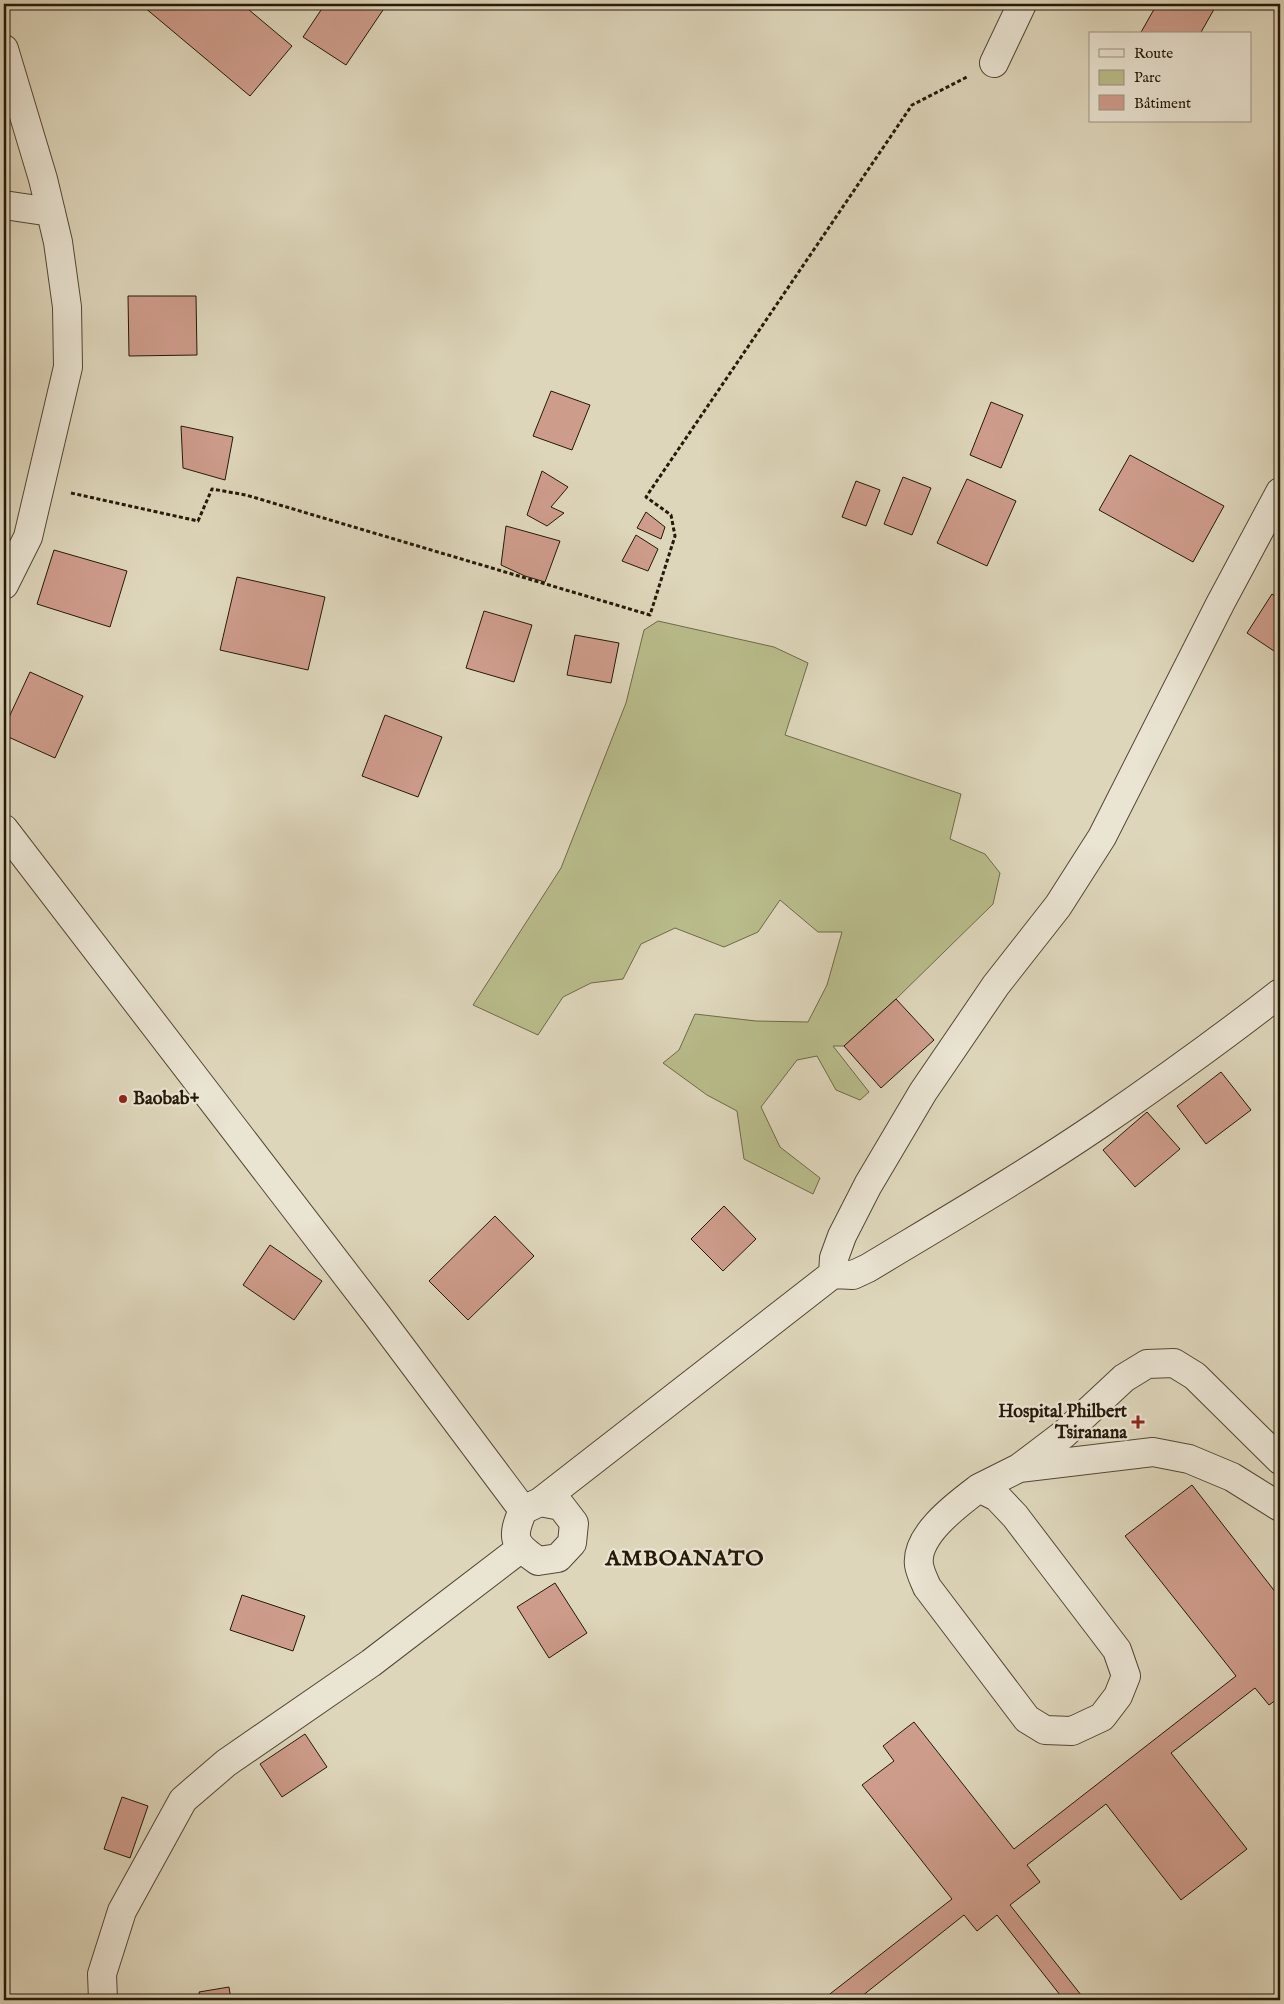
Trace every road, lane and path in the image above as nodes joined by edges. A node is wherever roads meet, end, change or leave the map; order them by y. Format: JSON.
{"nodes":[{"id":1,"x":1022,"y":4,"type":"edge"},
{"id":2,"x":4,"y":49,"type":"edge"},
{"id":3,"x":994,"y":63,"type":"joint"},
{"id":4,"x":4,"y":205,"type":"edge"},
{"id":5,"x":51,"y":212,"type":"junction"},
{"id":6,"x":40,"y":486,"type":"junction"},
{"id":7,"x":1280,"y":492,"type":"edge"},
{"id":8,"x":4,"y":585,"type":"edge"},
{"id":9,"x":4,"y":829,"type":"edge"},
{"id":10,"x":1280,"y":993,"type":"edge"},
{"id":11,"x":833,"y":1274,"type":"junction"},
{"id":12,"x":1280,"y":1460,"type":"edge"},
{"id":13,"x":1019,"y":1468,"type":"junction"},
{"id":14,"x":979,"y":1488,"type":"junction"},
{"id":15,"x":531,"y":1506,"type":"junction"},
{"id":16,"x":1280,"y":1507,"type":"edge"},
{"id":17,"x":520,"y":1549,"type":"junction"},
{"id":18,"x":103,"y":2000,"type":"edge"}],
"edges":[{"from":1,"to":3,"type":"street"},
{"from":2,"to":5,"type":"street"},
{"from":3,"to":6,"type":"path"},
{"from":4,"to":5,"type":"street"},
{"from":5,"to":6,"type":"street"},
{"from":6,"to":8,"type":"street"},
{"from":7,"to":11,"type":"street"},
{"from":9,"to":15,"type":"street"},
{"from":10,"to":11,"type":"street"},
{"from":11,"to":15,"type":"street"},
{"from":12,"to":13,"type":"street"},
{"from":13,"to":14,"type":"street"},
{"from":13,"to":16,"type":"street"},
{"from":14,"to":14,"type":"street"},
{"from":15,"to":17,"type":"street"},
{"from":15,"to":17,"type":"street"},
{"from":17,"to":18,"type":"street"}]}
